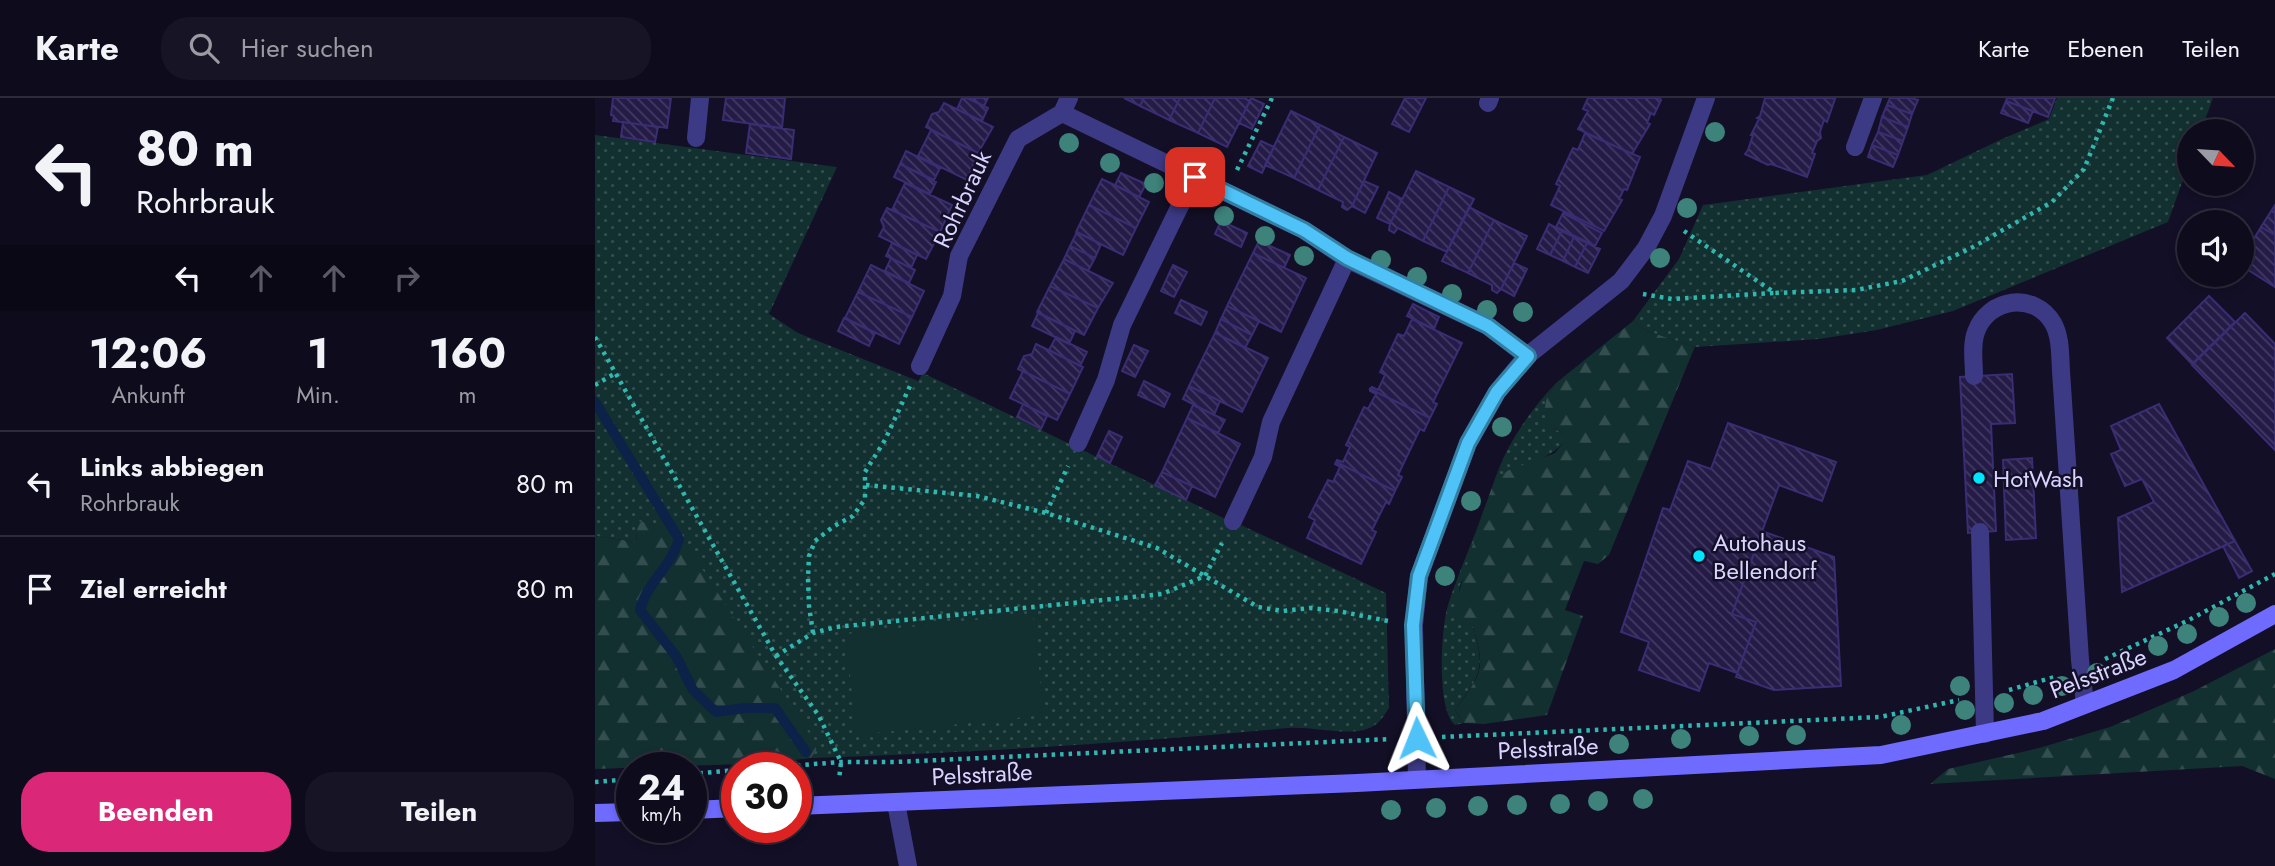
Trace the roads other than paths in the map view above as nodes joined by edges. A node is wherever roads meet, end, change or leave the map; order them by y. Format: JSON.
{"nodes":[{"id":1,"x":701,"y":98,"type":"edge"},
{"id":2,"x":1706,"y":98,"type":"edge"},
{"id":3,"x":1873,"y":98,"type":"edge"},
{"id":4,"x":1065,"y":106,"type":"edge"},
{"id":5,"x":696,"y":138,"type":"dead end"},
{"id":6,"x":1855,"y":147,"type":"dead end"},
{"id":7,"x":1195,"y":177,"type":"junction"},
{"id":8,"x":1347,"y":258,"type":"junction"},
{"id":9,"x":1528,"y":356,"type":"junction"},
{"id":10,"x":920,"y":366,"type":"road end"},
{"id":11,"x":1974,"y":376,"type":"dead end"},
{"id":12,"x":1078,"y":443,"type":"road end"},
{"id":13,"x":1233,"y":521,"type":"road end"},
{"id":14,"x":1980,"y":532,"type":"dead end"},
{"id":15,"x":2275,"y":614,"type":"edge"},
{"id":16,"x":2085,"y":704,"type":"junction"},
{"id":17,"x":1985,"y":734,"type":"junction"},
{"id":18,"x":1417,"y":779,"type":"junction"},
{"id":19,"x":896,"y":803,"type":"junction"},
{"id":20,"x":812,"y":806,"type":"edge"},
{"id":21,"x":616,"y":812,"type":"edge"},
{"id":22,"x":595,"y":813,"type":"edge"},
{"id":23,"x":908,"y":866,"type":"edge"}],
"edges":[{"from":1,"to":5,"type":"street"},
{"from":2,"to":9,"type":"street"},
{"from":3,"to":6,"type":"street"},
{"from":4,"to":7,"type":"street","name":"Rohrbrauk"},
{"from":4,"to":10,"type":"street","name":"Rohrbrauk"},
{"from":7,"to":8,"type":"street","name":"Rohrbrauk"},
{"from":7,"to":12,"type":"street"},
{"from":8,"to":9,"type":"street","name":"Rohrbrauk"},
{"from":8,"to":13,"type":"street"},
{"from":9,"to":18,"type":"street"},
{"from":11,"to":16,"type":"street"},
{"from":14,"to":17,"type":"street"},
{"from":15,"to":16,"type":"main road","name":"Pelsstraße"},
{"from":16,"to":17,"type":"main road","name":"Pelsstraße"},
{"from":17,"to":18,"type":"main road","name":"Pelsstraße"},
{"from":18,"to":19,"type":"main road","name":"Pelsstraße"},
{"from":19,"to":20,"type":"main road","name":"Pelsstraße"},
{"from":19,"to":23,"type":"street"},
{"from":21,"to":22,"type":"main road"}]}
